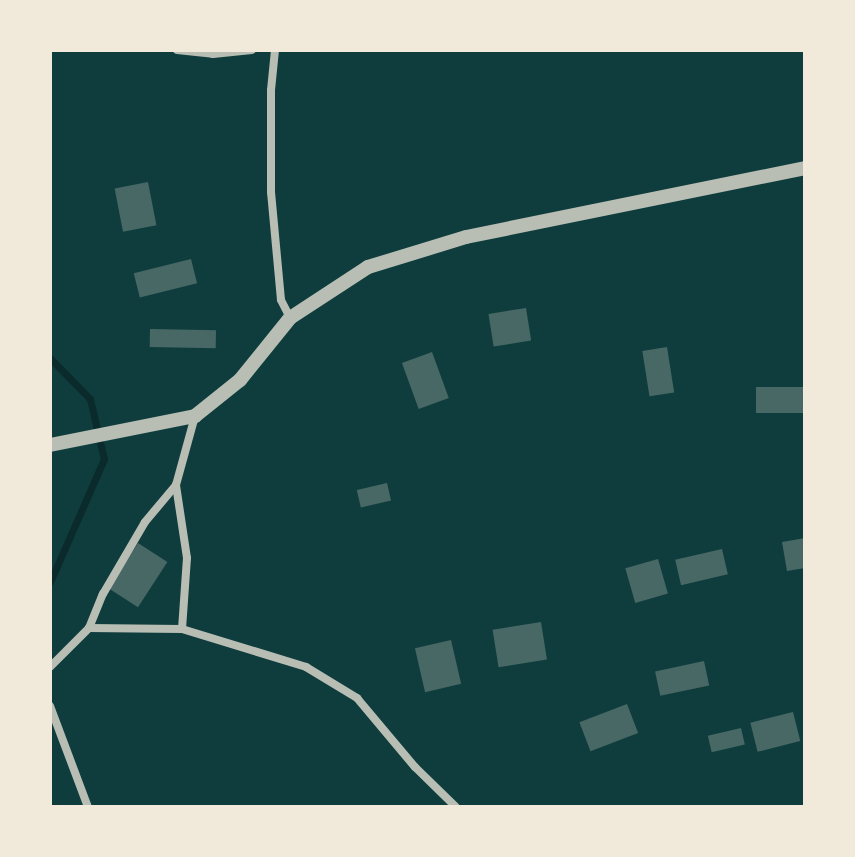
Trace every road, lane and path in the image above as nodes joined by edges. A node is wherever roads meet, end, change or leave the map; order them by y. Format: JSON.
{"nodes":[{"id":1,"x":177,"y":50,"type":"edge"},
{"id":2,"x":252,"y":50,"type":"edge"},
{"id":3,"x":275,"y":50,"type":"edge"},
{"id":4,"x":805,"y":168,"type":"edge"},
{"id":5,"x":290,"y":318,"type":"junction"},
{"id":6,"x":195,"y":416,"type":"junction"},
{"id":7,"x":50,"y":445,"type":"edge"},
{"id":8,"x":176,"y":485,"type":"junction"},
{"id":9,"x":89,"y":628,"type":"junction"},
{"id":10,"x":182,"y":629,"type":"junction"},
{"id":11,"x":50,"y":667,"type":"edge"},
{"id":12,"x":50,"y":706,"type":"edge"},
{"id":13,"x":88,"y":807,"type":"edge"},
{"id":14,"x":456,"y":807,"type":"edge"}],
"edges":[{"from":1,"to":2,"type":"street"},
{"from":3,"to":5,"type":"street"},
{"from":4,"to":5,"type":"street"},
{"from":5,"to":6,"type":"street"},
{"from":6,"to":7,"type":"street"},
{"from":6,"to":8,"type":"street"},
{"from":8,"to":9,"type":"street"},
{"from":8,"to":10,"type":"street"},
{"from":9,"to":10,"type":"street"},
{"from":9,"to":11,"type":"street"},
{"from":10,"to":14,"type":"street"},
{"from":12,"to":13,"type":"street"}]}
